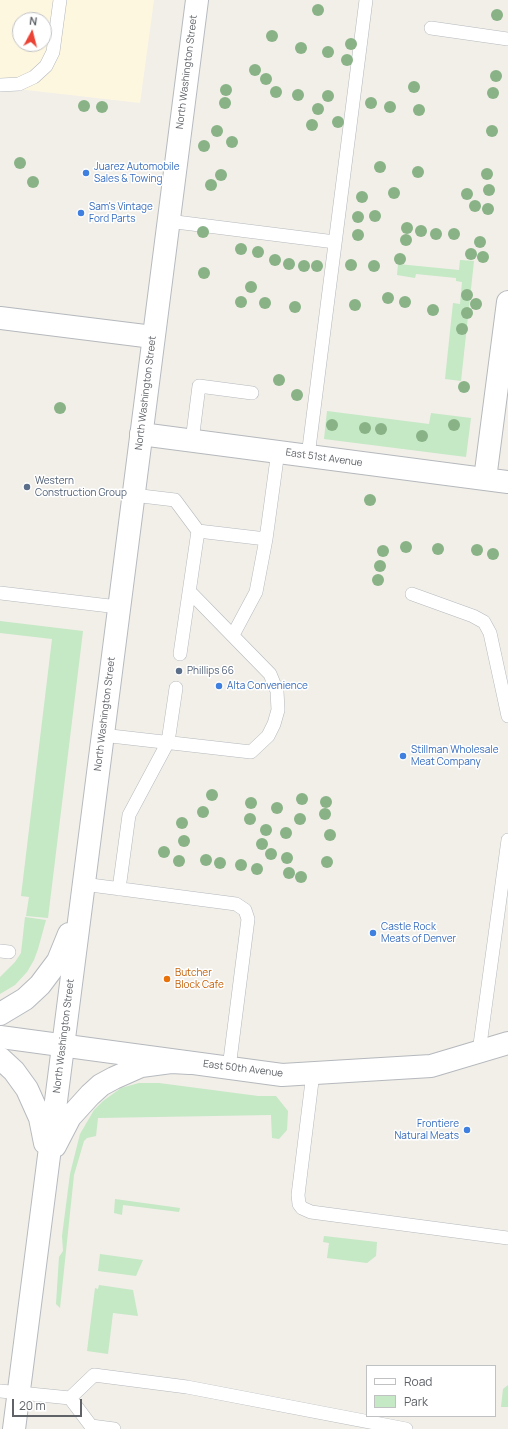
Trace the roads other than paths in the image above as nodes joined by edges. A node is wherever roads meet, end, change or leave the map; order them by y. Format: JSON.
{"nodes":[{"id":1,"x":60,"y":0,"type":"edge"},
{"id":2,"x":196,"y":0,"type":"edge"},
{"id":3,"x":366,"y":0,"type":"edge"},
{"id":4,"x":431,"y":28,"type":"dead end"},
{"id":5,"x":508,"y":39,"type":"edge"},
{"id":6,"x":0,"y":85,"type":"edge"},
{"id":7,"x":168,"y":221,"type":"junction"},
{"id":8,"x":335,"y":242,"type":"junction"},
{"id":9,"x":508,"y":302,"type":"edge"},
{"id":10,"x":0,"y":318,"type":"edge"},
{"id":11,"x":153,"y":337,"type":"junction"},
{"id":12,"x":252,"y":392,"type":"dead end"},
{"id":13,"x":140,"y":434,"type":"junction"},
{"id":14,"x":192,"y":441,"type":"junction"},
{"id":15,"x":278,"y":451,"type":"junction"},
{"id":16,"x":308,"y":456,"type":"junction"},
{"id":17,"x":485,"y":479,"type":"junction"},
{"id":18,"x":508,"y":482,"type":"edge"},
{"id":19,"x":133,"y":495,"type":"junction"},
{"id":20,"x":198,"y":531,"type":"junction"},
{"id":21,"x":266,"y":539,"type":"junction"},
{"id":22,"x":189,"y":591,"type":"junction"},
{"id":23,"x":0,"y":593,"type":"edge"},
{"id":24,"x":412,"y":594,"type":"dead end"},
{"id":25,"x":118,"y":607,"type":"junction"},
{"id":26,"x":233,"y":635,"type":"junction"},
{"id":27,"x":180,"y":654,"type":"dead end"},
{"id":28,"x":176,"y":688,"type":"dead end"},
{"id":29,"x":508,"y":716,"type":"edge"},
{"id":30,"x":102,"y":735,"type":"junction"},
{"id":31,"x":168,"y":742,"type":"junction"},
{"id":32,"x":508,"y":840,"type":"edge"},
{"id":33,"x":119,"y":889,"type":"junction"},
{"id":34,"x":82,"y":894,"type":"junction"},
{"id":35,"x":0,"y":1014,"type":"edge"},
{"id":36,"x":0,"y":1037,"type":"edge"},
{"id":37,"x":508,"y":1043,"type":"edge"},
{"id":38,"x":63,"y":1045,"type":"junction"},
{"id":39,"x":479,"y":1052,"type":"junction"},
{"id":40,"x":0,"y":1058,"type":"edge"},
{"id":41,"x":190,"y":1063,"type":"junction"},
{"id":42,"x":229,"y":1068,"type":"junction"},
{"id":43,"x":313,"y":1073,"type":"junction"},
{"id":44,"x":47,"y":1166,"type":"junction"},
{"id":45,"x":508,"y":1238,"type":"edge"},
{"id":46,"x":9,"y":1391,"type":"edge"},
{"id":47,"x":70,"y":1398,"type":"junction"},
{"id":48,"x":86,"y":1427,"type":"edge"},
{"id":49,"x":14,"y":1429,"type":"edge"},
{"id":50,"x":114,"y":1429,"type":"edge"},
{"id":51,"x":406,"y":1429,"type":"edge"}],
"edges":[{"from":1,"to":6,"type":"lane"},
{"from":2,"to":7,"type":"main road","name":"North Washington Street"},
{"from":3,"to":8,"type":"lane"},
{"from":4,"to":5,"type":"lane"},
{"from":7,"to":8,"type":"lane"},
{"from":7,"to":11,"type":"main road","name":"North Washington Street"},
{"from":8,"to":16,"type":"lane"},
{"from":9,"to":17,"type":"main road"},
{"from":10,"to":11,"type":"main road"},
{"from":11,"to":13,"type":"main road","name":"North Washington Street"},
{"from":12,"to":14,"type":"lane"},
{"from":13,"to":14,"type":"main road","name":"East 51st Avenue"},
{"from":13,"to":19,"type":"main road","name":"North Washington Street"},
{"from":14,"to":15,"type":"main road","name":"East 51st Avenue"},
{"from":15,"to":16,"type":"main road","name":"East 51st Avenue"},
{"from":15,"to":21,"type":"lane"},
{"from":16,"to":17,"type":"main road","name":"East 51st Avenue"},
{"from":17,"to":18,"type":"main road","name":"East 51st Avenue"},
{"from":19,"to":20,"type":"lane"},
{"from":19,"to":25,"type":"main road","name":"North Washington Street"},
{"from":20,"to":21,"type":"lane"},
{"from":20,"to":22,"type":"lane"},
{"from":21,"to":26,"type":"lane"},
{"from":22,"to":26,"type":"lane"},
{"from":22,"to":27,"type":"lane"},
{"from":23,"to":25,"type":"lane"},
{"from":24,"to":29,"type":"lane"},
{"from":25,"to":30,"type":"main road","name":"North Washington Street"},
{"from":26,"to":31,"type":"lane"},
{"from":28,"to":31,"type":"lane"},
{"from":30,"to":31,"type":"lane"},
{"from":30,"to":34,"type":"main road","name":"North Washington Street"},
{"from":31,"to":33,"type":"lane"},
{"from":32,"to":39,"type":"lane"},
{"from":33,"to":34,"type":"lane"},
{"from":33,"to":42,"type":"lane"},
{"from":34,"to":35,"type":"main road"},
{"from":34,"to":38,"type":"main road","name":"North Washington Street"},
{"from":36,"to":38,"type":"main road","name":"East 50th Avenue"},
{"from":37,"to":39,"type":"main road","name":"East 50th Avenue"},
{"from":38,"to":41,"type":"main road","name":"East 50th Avenue"},
{"from":38,"to":44,"type":"main road","name":"North Washington Street"},
{"from":39,"to":43,"type":"main road","name":"East 50th Avenue"},
{"from":40,"to":44,"type":"main road"},
{"from":41,"to":42,"type":"main road","name":"East 50th Avenue"},
{"from":41,"to":44,"type":"main road"},
{"from":42,"to":43,"type":"main road","name":"East 50th Avenue"},
{"from":43,"to":45,"type":"lane"},
{"from":44,"to":46,"type":"main road","name":"North Washington Street"},
{"from":46,"to":47,"type":"lane"},
{"from":46,"to":49,"type":"main road","name":"North Washington Street"},
{"from":47,"to":48,"type":"lane"},
{"from":47,"to":51,"type":"lane"},
{"from":48,"to":50,"type":"lane"}]}
